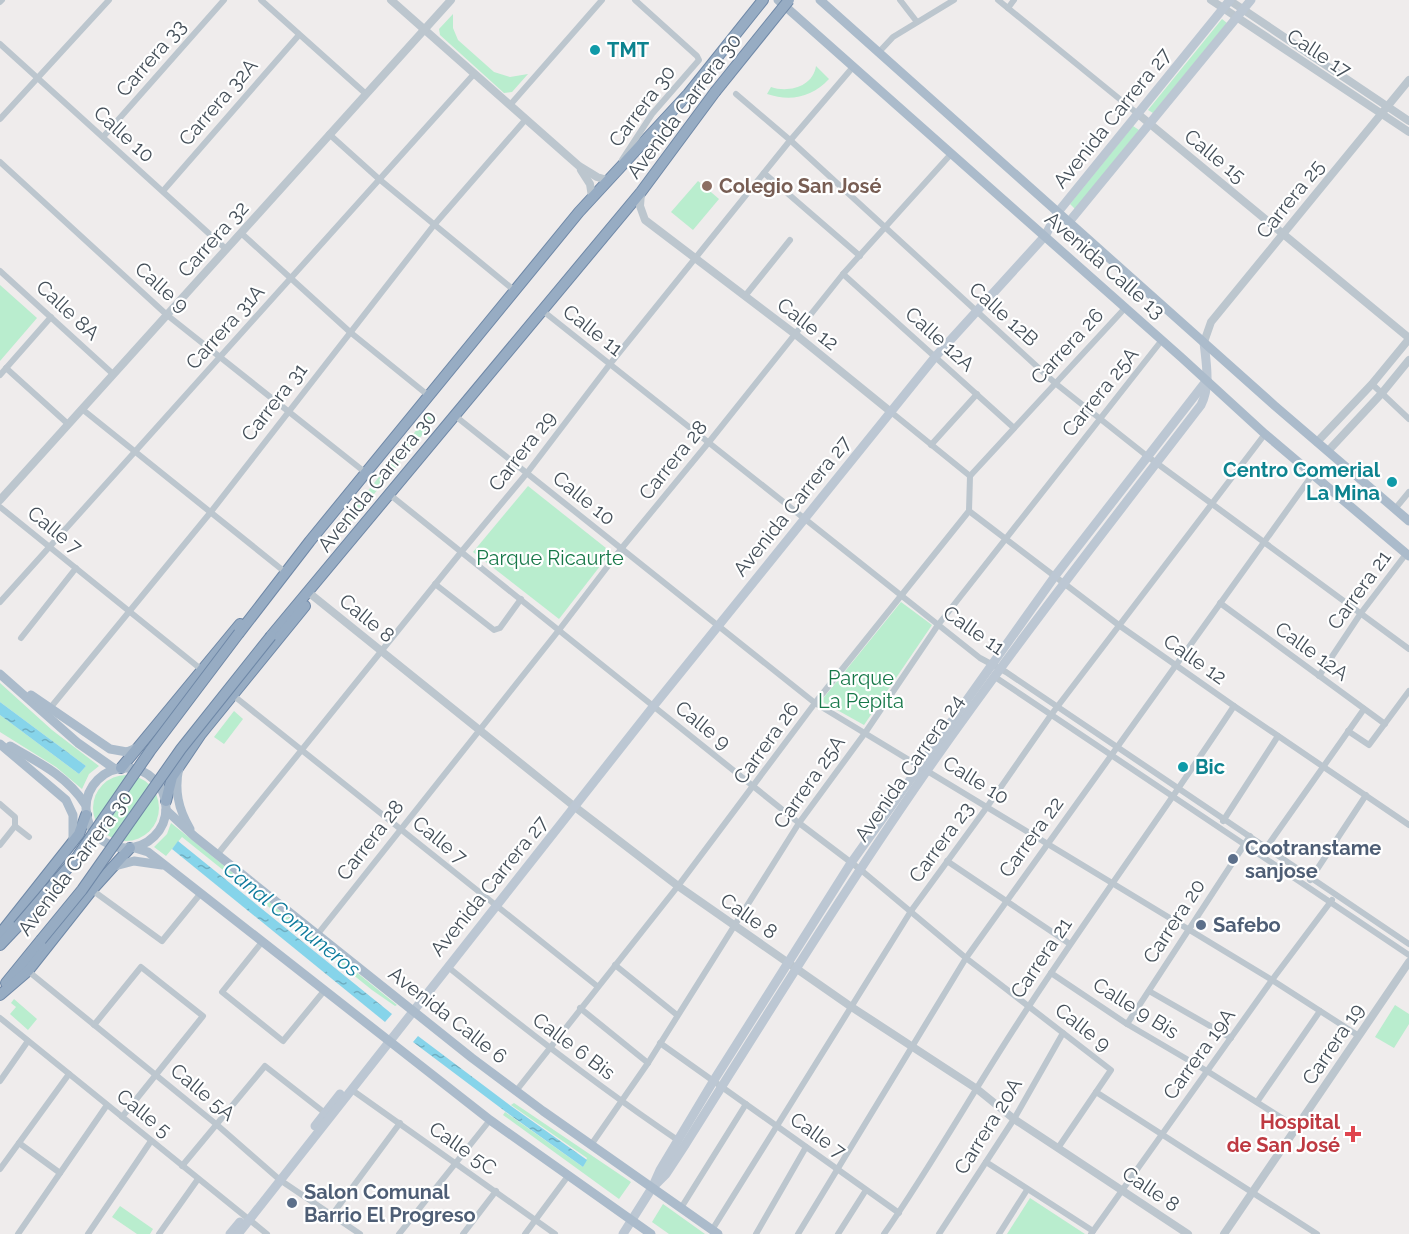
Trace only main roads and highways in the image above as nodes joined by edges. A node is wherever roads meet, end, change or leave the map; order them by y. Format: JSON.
{"nodes":[{"id":1,"x":763,"y":0,"type":"edge"},
{"id":2,"x":778,"y":0,"type":"edge"},
{"id":3,"x":789,"y":0,"type":"edge"},
{"id":4,"x":819,"y":0,"type":"edge"},
{"id":5,"x":1251,"y":0,"type":"edge"},
{"id":6,"x":1228,"y":2,"type":"edge"},
{"id":7,"x":1058,"y":212,"type":"junction"},
{"id":8,"x":1069,"y":222,"type":"junction"},
{"id":9,"x":1045,"y":236,"type":"junction"},
{"id":10,"x":1204,"y":342,"type":"junction"},
{"id":11,"x":1207,"y":380,"type":"junction"},
{"id":12,"x":1117,"y":496,"type":"junction"},
{"id":13,"x":1125,"y":503,"type":"junction"},
{"id":14,"x":1409,"y":521,"type":"edge"},
{"id":15,"x":341,"y":554,"type":"junction"},
{"id":16,"x":1408,"y":555,"type":"edge"},
{"id":17,"x":271,"y":591,"type":"junction"},
{"id":18,"x":0,"y":674,"type":"edge"},
{"id":19,"x":14,"y":685,"type":"junction"},
{"id":20,"x":3,"y":747,"type":"edge"},
{"id":21,"x":138,"y":748,"type":"junction"},
{"id":22,"x":180,"y":766,"type":"junction"},
{"id":23,"x":924,"y":767,"type":"junction"},
{"id":24,"x":118,"y":769,"type":"junction"},
{"id":25,"x":166,"y":805,"type":"junction"},
{"id":26,"x":86,"y":809,"type":"junction"},
{"id":27,"x":194,"y":836,"type":"junction"},
{"id":28,"x":73,"y":842,"type":"junction"},
{"id":29,"x":133,"y":848,"type":"junction"},
{"id":30,"x":165,"y":865,"type":"junction"},
{"id":31,"x":111,"y":868,"type":"junction"},
{"id":32,"x":0,"y":934,"type":"edge"},
{"id":33,"x":0,"y":945,"type":"edge"},
{"id":34,"x":793,"y":966,"type":"junction"},
{"id":35,"x":0,"y":991,"type":"edge"},
{"id":36,"x":0,"y":995,"type":"edge"},
{"id":37,"x":412,"y":1011,"type":"junction"},
{"id":38,"x":388,"y":1041,"type":"junction"},
{"id":39,"x":278,"y":1178,"type":"junction"},
{"id":40,"x":652,"y":1188,"type":"junction"},
{"id":41,"x":247,"y":1218,"type":"junction"},
{"id":42,"x":632,"y":1220,"type":"junction"},
{"id":43,"x":715,"y":1232,"type":"edge"},
{"id":44,"x":230,"y":1234,"type":"edge"},
{"id":45,"x":238,"y":1234,"type":"edge"},
{"id":46,"x":623,"y":1234,"type":"edge"},
{"id":47,"x":651,"y":1234,"type":"edge"}],
"edges":[{"from":1,"to":17,"type":"highway","name":"Avenida Carrera 30"},
{"from":2,"to":9,"type":"main road","name":"Avenida Calle 13"},
{"from":3,"to":15,"type":"highway","name":"Avenida Carrera 30","bridge":true},
{"from":4,"to":7,"type":"main road","name":"Avenida Calle 13"},
{"from":5,"to":8,"type":"main road","name":"Avenida Carrera 27"},
{"from":6,"to":7,"type":"main road","name":"Avenida Carrera 27"},
{"from":7,"to":8,"type":"main road","name":"Avenida Calle 13"},
{"from":7,"to":9,"type":"main road","name":"Avenida Carrera 27"},
{"from":8,"to":10,"type":"main road","name":"Avenida Calle 13"},
{"from":9,"to":11,"type":"main road","name":"Avenida Calle 13"},
{"from":9,"to":37,"type":"main road","name":"Avenida Carrera 27"},
{"from":10,"to":11,"type":"main road","name":"Avenida Carrera 24"},
{"from":10,"to":14,"type":"main road","name":"Avenida Calle 13"},
{"from":11,"to":12,"type":"main road","name":"Avenida Carrera 24"},
{"from":11,"to":13,"type":"main road","name":"Avenida Carrera 24"},
{"from":11,"to":16,"type":"main road","name":"Avenida Calle 13"},
{"from":12,"to":13,"type":"main road"},
{"from":12,"to":23,"type":"main road","name":"Avenida Carrera 24"},
{"from":13,"to":23,"type":"main road","name":"Avenida Carrera 24"},
{"from":15,"to":22,"type":"highway"},
{"from":15,"to":35,"type":"highway","name":"Avenida Carrera 30","bridge":true},
{"from":17,"to":21,"type":"highway"},
{"from":17,"to":33,"type":"highway","name":"Avenida Carrera 30","bridge":true},
{"from":18,"to":19,"type":"main road"},
{"from":19,"to":21,"type":"main road"},
{"from":19,"to":24,"type":"main road"},
{"from":20,"to":26,"type":"main road"},
{"from":20,"to":28,"type":"main road"},
{"from":21,"to":24,"type":"highway"},
{"from":22,"to":25,"type":"highway"},
{"from":22,"to":27,"type":"main road"},
{"from":23,"to":34,"type":"main road","name":"Avenida Carrera 24"},
{"from":23,"to":34,"type":"main road","name":"Avenida Carrera 24"},
{"from":24,"to":25,"type":"main road"},
{"from":24,"to":26,"type":"main road"},
{"from":25,"to":27,"type":"main road","name":"Avenida Calle 6"},
{"from":25,"to":29,"type":"main road"},
{"from":26,"to":28,"type":"highway"},
{"from":26,"to":29,"type":"main road"},
{"from":27,"to":37,"type":"main road","name":"Avenida Calle 6"},
{"from":28,"to":32,"type":"highway"},
{"from":29,"to":30,"type":"main road"},
{"from":29,"to":31,"type":"highway"},
{"from":30,"to":31,"type":"main road"},
{"from":30,"to":38,"type":"main road"},
{"from":31,"to":36,"type":"highway"},
{"from":34,"to":40,"type":"main road","name":"Avenida Carrera 24"},
{"from":37,"to":38,"type":"main road","name":"Avenida Carrera 27"},
{"from":37,"to":40,"type":"main road","name":"Avenida Calle 6"},
{"from":38,"to":39,"type":"main road","name":"Avenida Carrera 27"},
{"from":38,"to":39,"type":"main road","name":"Avenida Carrera 27"},
{"from":38,"to":42,"type":"main road"},
{"from":39,"to":41,"type":"main road","name":"Avenida Carrera 27"},
{"from":40,"to":42,"type":"main road","name":"Avenida Carrera 24"},
{"from":40,"to":43,"type":"main road","name":"Avenida Calle 6"},
{"from":41,"to":44,"type":"main road","name":"Avenida Carrera 27"},
{"from":41,"to":45,"type":"main road","name":"Avenida Carrera 27"},
{"from":42,"to":46,"type":"main road","name":"Avenida Carrera 24"},
{"from":42,"to":47,"type":"main road"}]}
